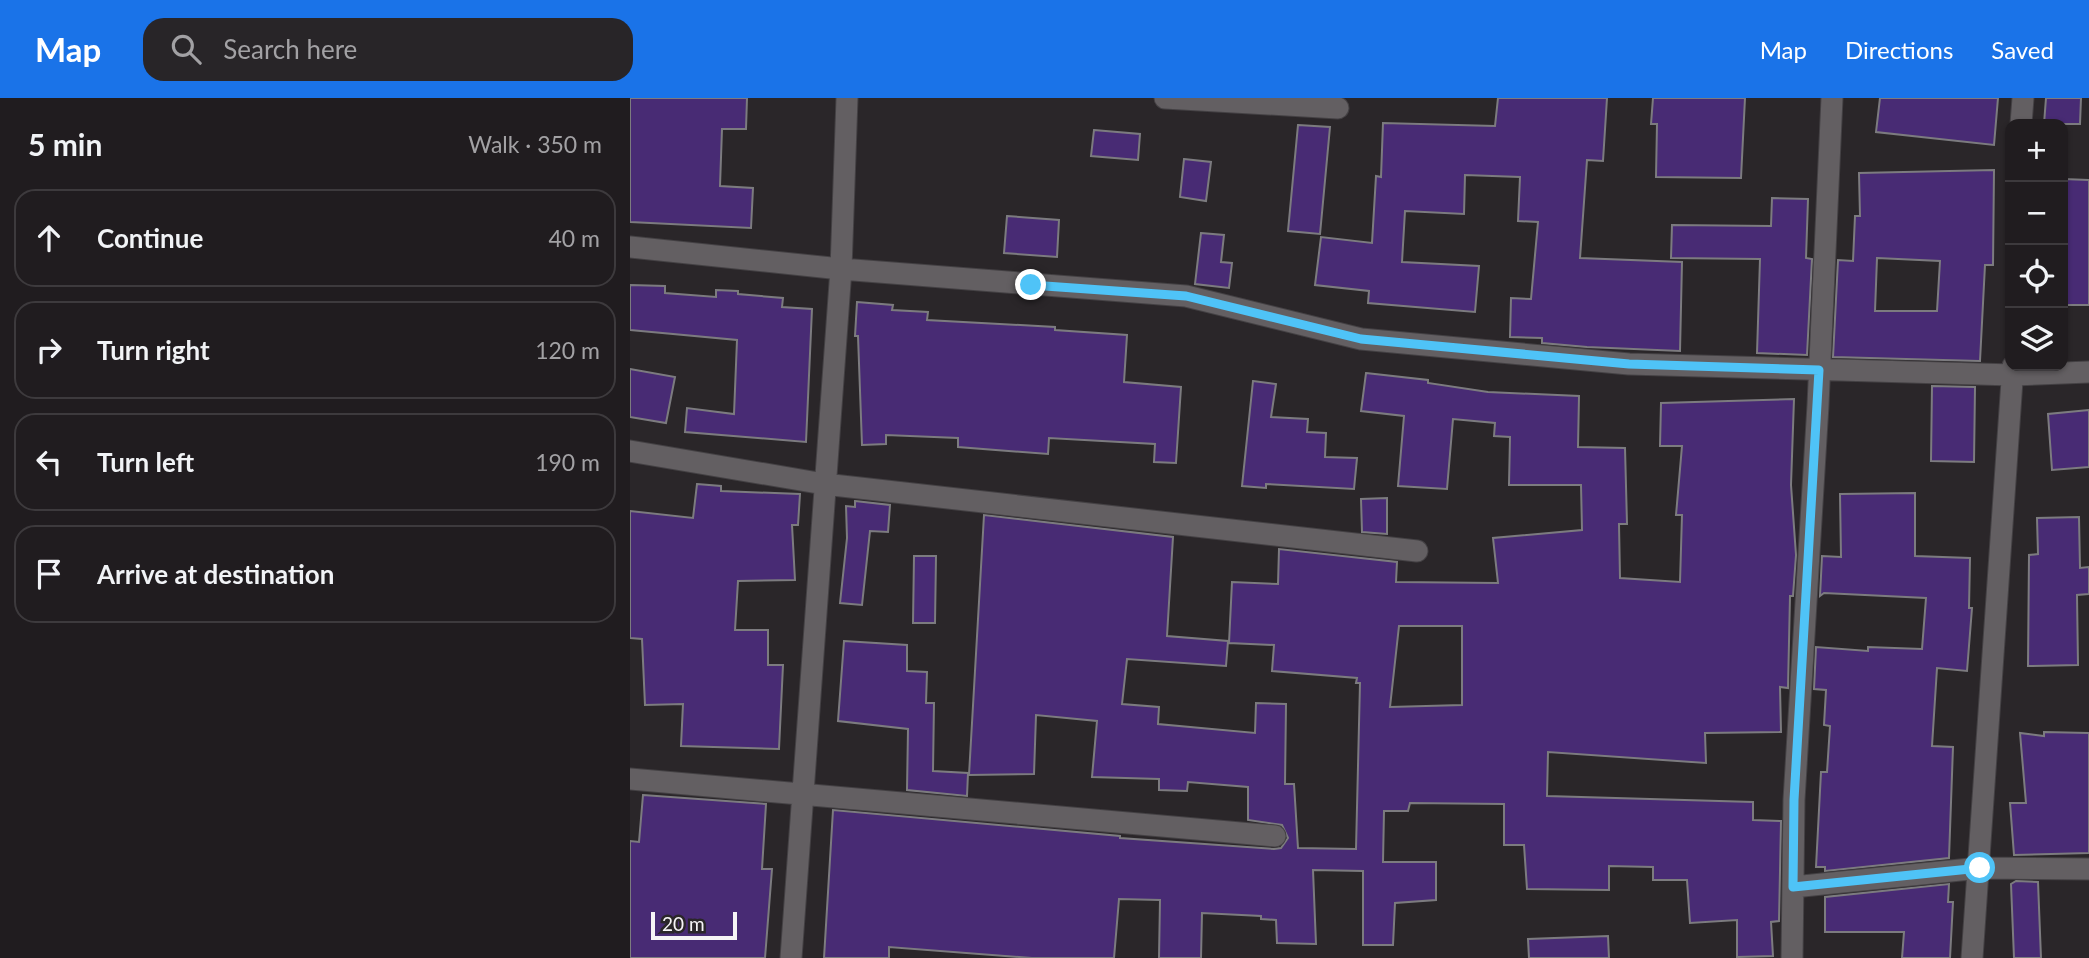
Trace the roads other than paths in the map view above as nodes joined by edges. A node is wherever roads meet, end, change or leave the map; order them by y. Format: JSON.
{"nodes":[{"id":1,"x":847,"y":98,"type":"edge"},
{"id":2,"x":1165,"y":98,"type":"edge"},
{"id":3,"x":1832,"y":98,"type":"edge"},
{"id":4,"x":2023,"y":98,"type":"edge"},
{"id":5,"x":1338,"y":108,"type":"dead end"},
{"id":6,"x":2021,"y":119,"type":"edge"},
{"id":7,"x":630,"y":247,"type":"edge"},
{"id":8,"x":841,"y":269,"type":"junction"},
{"id":9,"x":1819,"y":370,"type":"junction"},
{"id":10,"x":2005,"y":370,"type":"edge"},
{"id":11,"x":2013,"y":371,"type":"edge"},
{"id":12,"x":2051,"y":371,"type":"edge"},
{"id":13,"x":2089,"y":372,"type":"edge"},
{"id":14,"x":630,"y":452,"type":"edge"},
{"id":15,"x":824,"y":484,"type":"junction"},
{"id":16,"x":1417,"y":551,"type":"dead end"},
{"id":17,"x":630,"y":779,"type":"edge"},
{"id":18,"x":804,"y":796,"type":"junction"},
{"id":19,"x":1275,"y":836,"type":"dead end"},
{"id":20,"x":1980,"y":868,"type":"junction"},
{"id":21,"x":2089,"y":869,"type":"edge"},
{"id":22,"x":1793,"y":887,"type":"junction"},
{"id":23,"x":791,"y":958,"type":"edge"},
{"id":24,"x":1792,"y":958,"type":"edge"},
{"id":25,"x":1972,"y":958,"type":"edge"}],
"edges":[{"from":1,"to":8,"type":"street"},
{"from":2,"to":5,"type":"street"},
{"from":3,"to":9,"type":"street"},
{"from":4,"to":6,"type":"street"},
{"from":7,"to":8,"type":"street"},
{"from":8,"to":9,"type":"street"},
{"from":8,"to":15,"type":"street"},
{"from":9,"to":10,"type":"street"},
{"from":9,"to":22,"type":"street"},
{"from":11,"to":20,"type":"street"},
{"from":12,"to":13,"type":"street"},
{"from":14,"to":15,"type":"street"},
{"from":15,"to":16,"type":"street"},
{"from":15,"to":18,"type":"street"},
{"from":17,"to":18,"type":"street"},
{"from":18,"to":19,"type":"street"},
{"from":18,"to":23,"type":"street"},
{"from":20,"to":21,"type":"street"},
{"from":20,"to":22,"type":"street"},
{"from":20,"to":25,"type":"street"},
{"from":22,"to":24,"type":"street"}]}
